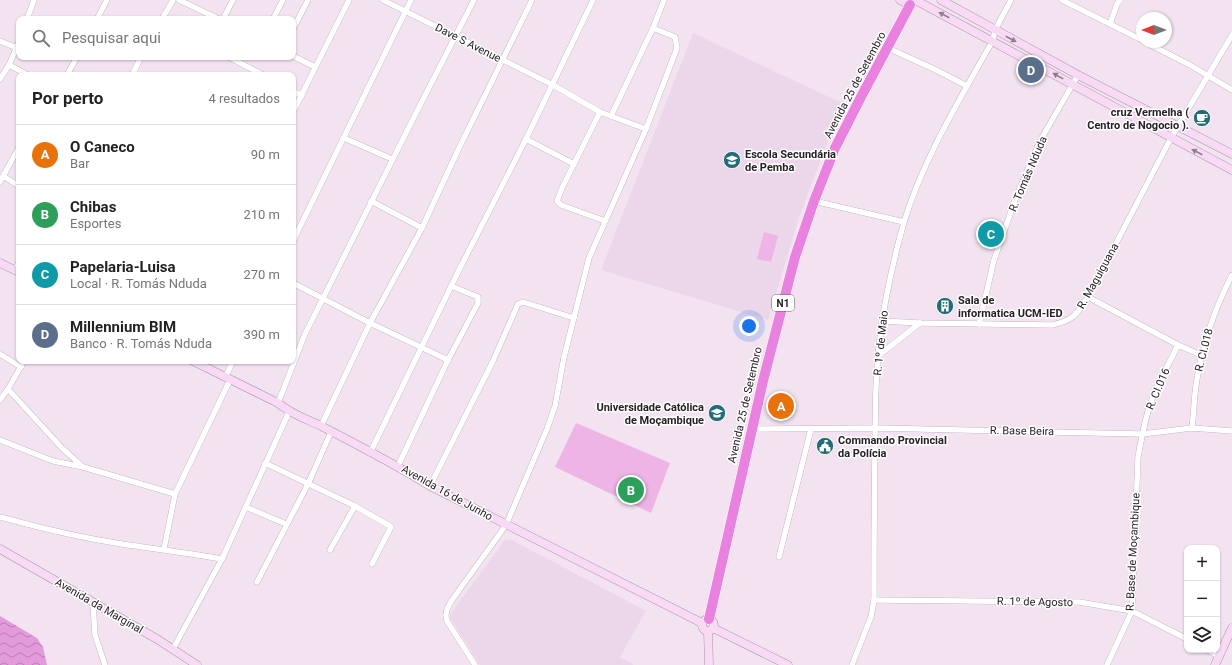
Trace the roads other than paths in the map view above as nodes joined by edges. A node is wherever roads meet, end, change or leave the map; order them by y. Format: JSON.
{"nodes":[{"id":1,"x":34,"y":0,"type":"edge"},
{"id":2,"x":106,"y":0,"type":"edge"},
{"id":3,"x":173,"y":0,"type":"edge"},
{"id":4,"x":179,"y":0,"type":"edge"},
{"id":5,"x":233,"y":0,"type":"edge"},
{"id":6,"x":283,"y":0,"type":"edge"},
{"id":7,"x":308,"y":0,"type":"edge"},
{"id":8,"x":349,"y":0,"type":"edge"},
{"id":9,"x":383,"y":0,"type":"edge"},
{"id":10,"x":411,"y":0,"type":"edge"},
{"id":11,"x":474,"y":0,"type":"edge"},
{"id":12,"x":532,"y":0,"type":"edge"},
{"id":13,"x":593,"y":0,"type":"edge"},
{"id":14,"x":664,"y":0,"type":"edge"},
{"id":15,"x":900,"y":0,"type":"edge"},
{"id":16,"x":941,"y":0,"type":"edge"},
{"id":17,"x":1011,"y":0,"type":"edge"},
{"id":18,"x":1062,"y":0,"type":"edge"},
{"id":19,"x":1120,"y":0,"type":"edge"},
{"id":20,"x":914,"y":2,"type":"edge"},
{"id":21,"x":406,"y":11,"type":"junction"},
{"id":22,"x":28,"y":16,"type":"edge"},
{"id":23,"x":98,"y":16,"type":"edge"},
{"id":24,"x":164,"y":16,"type":"edge"},
{"id":25,"x":213,"y":16,"type":"edge"},
{"id":26,"x":225,"y":16,"type":"edge"},
{"id":27,"x":275,"y":16,"type":"edge"},
{"id":28,"x":296,"y":23,"type":"edge"},
{"id":29,"x":1110,"y":24,"type":"junction"},
{"id":30,"x":654,"y":28,"type":"junction"},
{"id":31,"x":995,"y":30,"type":"junction"},
{"id":32,"x":1232,"y":35,"type":"edge"},
{"id":33,"x":455,"y":37,"type":"junction"},
{"id":34,"x":1136,"y":37,"type":"edge"},
{"id":35,"x":993,"y":40,"type":"junction"},
{"id":36,"x":0,"y":41,"type":"edge"},
{"id":37,"x":16,"y":45,"type":"edge"},
{"id":38,"x":888,"y":48,"type":"junction"},
{"id":39,"x":1156,"y":48,"type":"edge"},
{"id":40,"x":16,"y":49,"type":"edge"},
{"id":41,"x":296,"y":58,"type":"edge"},
{"id":42,"x":75,"y":60,"type":"edge"},
{"id":43,"x":140,"y":60,"type":"edge"},
{"id":44,"x":235,"y":60,"type":"edge"},
{"id":45,"x":502,"y":60,"type":"junction"},
{"id":46,"x":9,"y":65,"type":"junction"},
{"id":47,"x":315,"y":67,"type":"junction"},
{"id":48,"x":22,"y":72,"type":"edge"},
{"id":49,"x":69,"y":72,"type":"edge"},
{"id":50,"x":134,"y":72,"type":"edge"},
{"id":51,"x":257,"y":72,"type":"edge"},
{"id":52,"x":1078,"y":75,"type":"junction"},
{"id":53,"x":1207,"y":76,"type":"junction"},
{"id":54,"x":0,"y":79,"type":"edge"},
{"id":55,"x":553,"y":85,"type":"junction"},
{"id":56,"x":1073,"y":85,"type":"junction"},
{"id":57,"x":967,"y":86,"type":"junction"},
{"id":58,"x":1232,"y":90,"type":"edge"},
{"id":59,"x":296,"y":93,"type":"edge"},
{"id":60,"x":302,"y":96,"type":"junction"},
{"id":61,"x":296,"y":107,"type":"edge"},
{"id":62,"x":600,"y":112,"type":"junction"},
{"id":63,"x":611,"y":116,"type":"junction"},
{"id":64,"x":1178,"y":126,"type":"junction"},
{"id":65,"x":646,"y":129,"type":"junction"},
{"id":66,"x":344,"y":138,"type":"junction"},
{"id":67,"x":1171,"y":138,"type":"junction"},
{"id":68,"x":526,"y":139,"type":"junction"},
{"id":69,"x":16,"y":152,"type":"edge"},
{"id":70,"x":1232,"y":154,"type":"edge"},
{"id":71,"x":392,"y":159,"type":"junction"},
{"id":72,"x":574,"y":164,"type":"junction"},
{"id":73,"x":1231,"y":168,"type":"edge"},
{"id":74,"x":1,"y":179,"type":"edge"},
{"id":75,"x":16,"y":185,"type":"edge"},
{"id":76,"x":371,"y":201,"type":"junction"},
{"id":77,"x":814,"y":201,"type":"junction"},
{"id":78,"x":605,"y":221,"type":"junction"},
{"id":79,"x":904,"y":222,"type":"junction"},
{"id":80,"x":422,"y":228,"type":"junction"},
{"id":81,"x":296,"y":236,"type":"edge"},
{"id":82,"x":0,"y":263,"type":"edge"},
{"id":83,"x":16,"y":271,"type":"edge"},
{"id":84,"x":1232,"y":275,"type":"edge"},
{"id":85,"x":296,"y":284,"type":"edge"},
{"id":86,"x":451,"y":286,"type":"junction"},
{"id":87,"x":1088,"y":297,"type":"junction"},
{"id":88,"x":324,"y":298,"type":"junction"},
{"id":89,"x":574,"y":318,"type":"junction"},
{"id":90,"x":882,"y":321,"type":"junction"},
{"id":91,"x":370,"y":323,"type":"junction"},
{"id":92,"x":920,"y":323,"type":"junction"},
{"id":93,"x":979,"y":324,"type":"junction"},
{"id":94,"x":1178,"y":345,"type":"junction"},
{"id":95,"x":420,"y":348,"type":"junction"},
{"id":96,"x":0,"y":354,"type":"edge"},
{"id":97,"x":1201,"y":355,"type":"junction"},
{"id":98,"x":878,"y":356,"type":"junction"},
{"id":99,"x":296,"y":357,"type":"edge"},
{"id":100,"x":448,"y":360,"type":"junction"},
{"id":101,"x":16,"y":361,"type":"edge"},
{"id":102,"x":23,"y":364,"type":"edge"},
{"id":103,"x":199,"y":364,"type":"edge"},
{"id":104,"x":232,"y":364,"type":"edge"},
{"id":105,"x":293,"y":364,"type":"edge"},
{"id":106,"x":228,"y":379,"type":"junction"},
{"id":107,"x":8,"y":389,"type":"junction"},
{"id":108,"x":0,"y":400,"type":"edge"},
{"id":109,"x":278,"y":403,"type":"junction"},
{"id":110,"x":289,"y":412,"type":"junction"},
{"id":111,"x":321,"y":426,"type":"junction"},
{"id":112,"x":875,"y":428,"type":"junction"},
{"id":113,"x":1192,"y":428,"type":"junction"},
{"id":114,"x":752,"y":429,"type":"junction"},
{"id":115,"x":811,"y":429,"type":"junction"},
{"id":116,"x":1232,"y":431,"type":"edge"},
{"id":117,"x":331,"y":432,"type":"junction"},
{"id":118,"x":1142,"y":434,"type":"junction"},
{"id":119,"x":0,"y":440,"type":"edge"},
{"id":120,"x":370,"y":452,"type":"junction"},
{"id":121,"x":265,"y":463,"type":"junction"},
{"id":122,"x":398,"y":466,"type":"junction"},
{"id":123,"x":83,"y":467,"type":"junction"},
{"id":124,"x":308,"y":484,"type":"junction"},
{"id":125,"x":430,"y":486,"type":"junction"},
{"id":126,"x":175,"y":494,"type":"junction"},
{"id":127,"x":355,"y":506,"type":"junction"},
{"id":128,"x":246,"y":507,"type":"junction"},
{"id":129,"x":0,"y":517,"type":"edge"},
{"id":130,"x":286,"y":524,"type":"junction"},
{"id":131,"x":506,"y":525,"type":"junction"},
{"id":132,"x":0,"y":549,"type":"edge"},
{"id":133,"x":164,"y":549,"type":"junction"},
{"id":134,"x":330,"y":550,"type":"dead end"},
{"id":135,"x":779,"y":557,"type":"dead end"},
{"id":136,"x":222,"y":559,"type":"junction"},
{"id":137,"x":372,"y":564,"type":"dead end"},
{"id":138,"x":257,"y":582,"type":"dead end"},
{"id":139,"x":874,"y":600,"type":"junction"},
{"id":140,"x":93,"y":603,"type":"junction"},
{"id":141,"x":1132,"y":611,"type":"junction"},
{"id":142,"x":706,"y":621,"type":"junction"},
{"id":143,"x":1232,"y":628,"type":"edge"},
{"id":144,"x":711,"y":630,"type":"junction"},
{"id":145,"x":1184,"y":637,"type":"edge"},
{"id":146,"x":173,"y":649,"type":"junction"},
{"id":147,"x":1213,"y":653,"type":"edge"},
{"id":148,"x":1219,"y":656,"type":"junction"},
{"id":149,"x":105,"y":665,"type":"edge"},
{"id":150,"x":197,"y":665,"type":"edge"},
{"id":151,"x":475,"y":665,"type":"edge"},
{"id":152,"x":709,"y":665,"type":"edge"},
{"id":153,"x":788,"y":665,"type":"edge"},
{"id":154,"x":852,"y":665,"type":"edge"},
{"id":155,"x":1107,"y":665,"type":"edge"},
{"id":156,"x":1214,"y":665,"type":"edge"}],
"edges":[{"from":1,"to":22,"type":"street"},
{"from":2,"to":23,"type":"street"},
{"from":3,"to":24,"type":"street"},
{"from":4,"to":25,"type":"street"},
{"from":5,"to":26,"type":"street"},
{"from":6,"to":27,"type":"street"},
{"from":7,"to":28,"type":"street"},
{"from":8,"to":47,"type":"street"},
{"from":9,"to":21,"type":"street","name":"Dave S Avenue"},
{"from":10,"to":21,"type":"street"},
{"from":11,"to":33,"type":"street"},
{"from":12,"to":45,"type":"street"},
{"from":13,"to":55,"type":"street"},
{"from":14,"to":30,"type":"street"},
{"from":15,"to":20,"type":"street"},
{"from":16,"to":31,"type":"street"},
{"from":17,"to":31,"type":"street"},
{"from":18,"to":29,"type":"street"},
{"from":19,"to":29,"type":"street"},
{"from":35,"to":20,"type":"street","one_way":true},
{"from":20,"to":38,"type":"highway","name":"Avenida 25 de Setembro","number":"N1"},
{"from":21,"to":33,"type":"street","name":"Dave S Avenue"},
{"from":21,"to":66,"type":"street"},
{"from":29,"to":34,"type":"street"},
{"from":30,"to":63,"type":"street"},
{"from":30,"to":65,"type":"street"},
{"from":31,"to":35,"type":"street","name":"R. 1º de Maio"},
{"from":31,"to":52,"type":"street","one_way":true},
{"from":32,"to":53,"type":"street","name":"R. Maguiguana"},
{"from":33,"to":45,"type":"street","name":"Dave S Avenue"},
{"from":33,"to":71,"type":"street"},
{"from":56,"to":35,"type":"street","one_way":true},
{"from":35,"to":57,"type":"street","name":"R. 1º de Maio"},
{"from":36,"to":37,"type":"street"},
{"from":38,"to":57,"type":"street"},
{"from":38,"to":77,"type":"highway","name":"Avenida 25 de Setembro","number":"N1"},
{"from":39,"to":53,"type":"street"},
{"from":40,"to":46,"type":"street"},
{"from":41,"to":47,"type":"street"},
{"from":42,"to":49,"type":"street"},
{"from":43,"to":50,"type":"street"},
{"from":44,"to":51,"type":"street"},
{"from":45,"to":55,"type":"street","name":"Dave S Avenue"},
{"from":45,"to":80,"type":"street"},
{"from":46,"to":48,"type":"street"},
{"from":46,"to":54,"type":"street"},
{"from":47,"to":60,"type":"street"},
{"from":52,"to":56,"type":"street","name":"R. Tomás Nduda"},
{"from":52,"to":64,"type":"street"},
{"from":53,"to":58,"type":"street"},
{"from":53,"to":64,"type":"street","name":"R. Maguiguana"},
{"from":55,"to":62,"type":"street","name":"Dave S Avenue"},
{"from":55,"to":68,"type":"street"},
{"from":56,"to":67,"type":"street"},
{"from":56,"to":93,"type":"street","name":"R. Tomás Nduda"},
{"from":57,"to":79,"type":"street","name":"R. 1º de Maio"},
{"from":59,"to":60,"type":"street"},
{"from":60,"to":61,"type":"street"},
{"from":62,"to":63,"type":"street","name":"Dave S Avenue"},
{"from":62,"to":72,"type":"street"},
{"from":63,"to":65,"type":"street","name":"Dave S Avenue"},
{"from":64,"to":67,"type":"street","name":"R. Maguiguana"},
{"from":64,"to":70,"type":"street"},
{"from":65,"to":78,"type":"street"},
{"from":66,"to":71,"type":"street"},
{"from":66,"to":81,"type":"street"},
{"from":73,"to":67,"type":"street","one_way":true},
{"from":67,"to":87,"type":"street","name":"R. Maguiguana"},
{"from":68,"to":72,"type":"street"},
{"from":68,"to":86,"type":"street"},
{"from":69,"to":74,"type":"street"},
{"from":71,"to":76,"type":"street"},
{"from":72,"to":78,"type":"street"},
{"from":74,"to":75,"type":"street"},
{"from":76,"to":80,"type":"street"},
{"from":76,"to":88,"type":"street"},
{"from":77,"to":79,"type":"street"},
{"from":77,"to":114,"type":"highway","name":"Avenida 25 de Setembro","number":"N1"},
{"from":78,"to":89,"type":"street"},
{"from":79,"to":90,"type":"street","name":"R. 1º de Maio"},
{"from":80,"to":91,"type":"street"},
{"from":82,"to":83,"type":"street"},
{"from":84,"to":97,"type":"street","name":"R. CI.018"},
{"from":85,"to":88,"type":"street"},
{"from":86,"to":95,"type":"street"},
{"from":86,"to":100,"type":"street"},
{"from":87,"to":93,"type":"street","name":"R. Maguiguana"},
{"from":87,"to":94,"type":"street"},
{"from":88,"to":91,"type":"street"},
{"from":88,"to":99,"type":"street"},
{"from":89,"to":125,"type":"street"},
{"from":89,"to":131,"type":"street"},
{"from":90,"to":92,"type":"street","name":"R. Maguiguana"},
{"from":90,"to":98,"type":"street","name":"R. 1º de Maio"},
{"from":91,"to":95,"type":"street"},
{"from":91,"to":111,"type":"street"},
{"from":92,"to":93,"type":"street","name":"R. Maguiguana"},
{"from":92,"to":98,"type":"street"},
{"from":94,"to":97,"type":"street"},
{"from":94,"to":118,"type":"street","name":"R. CI.016"},
{"from":95,"to":100,"type":"street"},
{"from":95,"to":120,"type":"street"},
{"from":96,"to":101,"type":"street"},
{"from":97,"to":113,"type":"street","name":"R. CI.018"},
{"from":98,"to":112,"type":"street","name":"R. 1º de Maio"},
{"from":100,"to":122,"type":"street"},
{"from":102,"to":107,"type":"street"},
{"from":103,"to":106,"type":"street","name":"Avenida 16 de Junho"},
{"from":104,"to":106,"type":"street"},
{"from":105,"to":109,"type":"street"},
{"from":106,"to":109,"type":"street","name":"Avenida 16 de Junho"},
{"from":106,"to":126,"type":"street"},
{"from":107,"to":108,"type":"street"},
{"from":107,"to":123,"type":"street"},
{"from":109,"to":110,"type":"street","name":"Avenida 16 de Junho"},
{"from":110,"to":111,"type":"street","name":"Avenida 16 de Junho"},
{"from":110,"to":121,"type":"street"},
{"from":111,"to":117,"type":"street","name":"Avenida 16 de Junho"},
{"from":112,"to":115,"type":"street","name":"R. Base Beira"},
{"from":112,"to":118,"type":"street","name":"R. Base Beira"},
{"from":112,"to":139,"type":"street","name":"R. 1º de Maio"},
{"from":113,"to":116,"type":"street","name":"R. Base Beira"},
{"from":113,"to":118,"type":"street","name":"R. Base Beira"},
{"from":114,"to":115,"type":"street","name":"R. Base Beira"},
{"from":114,"to":142,"type":"highway","name":"Avenida 25 de Setembro","number":"N1"},
{"from":115,"to":135,"type":"street"},
{"from":117,"to":120,"type":"street","name":"Avenida 16 de Junho"},
{"from":117,"to":124,"type":"street"},
{"from":118,"to":141,"type":"street","name":"R. Base de Moçambique"},
{"from":119,"to":123,"type":"street"},
{"from":120,"to":122,"type":"street","name":"Avenida 16 de Junho"},
{"from":121,"to":124,"type":"street"},
{"from":121,"to":128,"type":"street"},
{"from":122,"to":125,"type":"street","name":"Avenida 16 de Junho"},
{"from":123,"to":126,"type":"street"},
{"from":124,"to":127,"type":"street"},
{"from":124,"to":130,"type":"street"},
{"from":125,"to":131,"type":"street","name":"Avenida 16 de Junho"},
{"from":126,"to":133,"type":"street"},
{"from":127,"to":134,"type":"street"},
{"from":127,"to":137,"type":"street"},
{"from":128,"to":130,"type":"street"},
{"from":128,"to":136,"type":"street"},
{"from":129,"to":133,"type":"street"},
{"from":130,"to":138,"type":"street"},
{"from":131,"to":142,"type":"street","name":"Avenida 16 de Junho"},
{"from":131,"to":151,"type":"street"},
{"from":132,"to":140,"type":"street","name":"Avenida da Marginal"},
{"from":133,"to":136,"type":"street"},
{"from":136,"to":146,"type":"street"},
{"from":139,"to":141,"type":"street","name":"R. 1º de Agosto"},
{"from":139,"to":154,"type":"street","name":"R. 1º de Maio"},
{"from":140,"to":146,"type":"street","name":"Avenida da Marginal"},
{"from":140,"to":149,"type":"street"},
{"from":141,"to":145,"type":"street","name":"R. 1º de Agosto"},
{"from":141,"to":155,"type":"street","name":"R. Base de Moçambique"},
{"from":142,"to":144,"type":"street"},
{"from":143,"to":148,"type":"street"},
{"from":144,"to":152,"type":"street"},
{"from":144,"to":153,"type":"street"},
{"from":146,"to":150,"type":"street","name":"Avenida da Marginal"},
{"from":147,"to":148,"type":"street"},
{"from":148,"to":156,"type":"street"}]}
